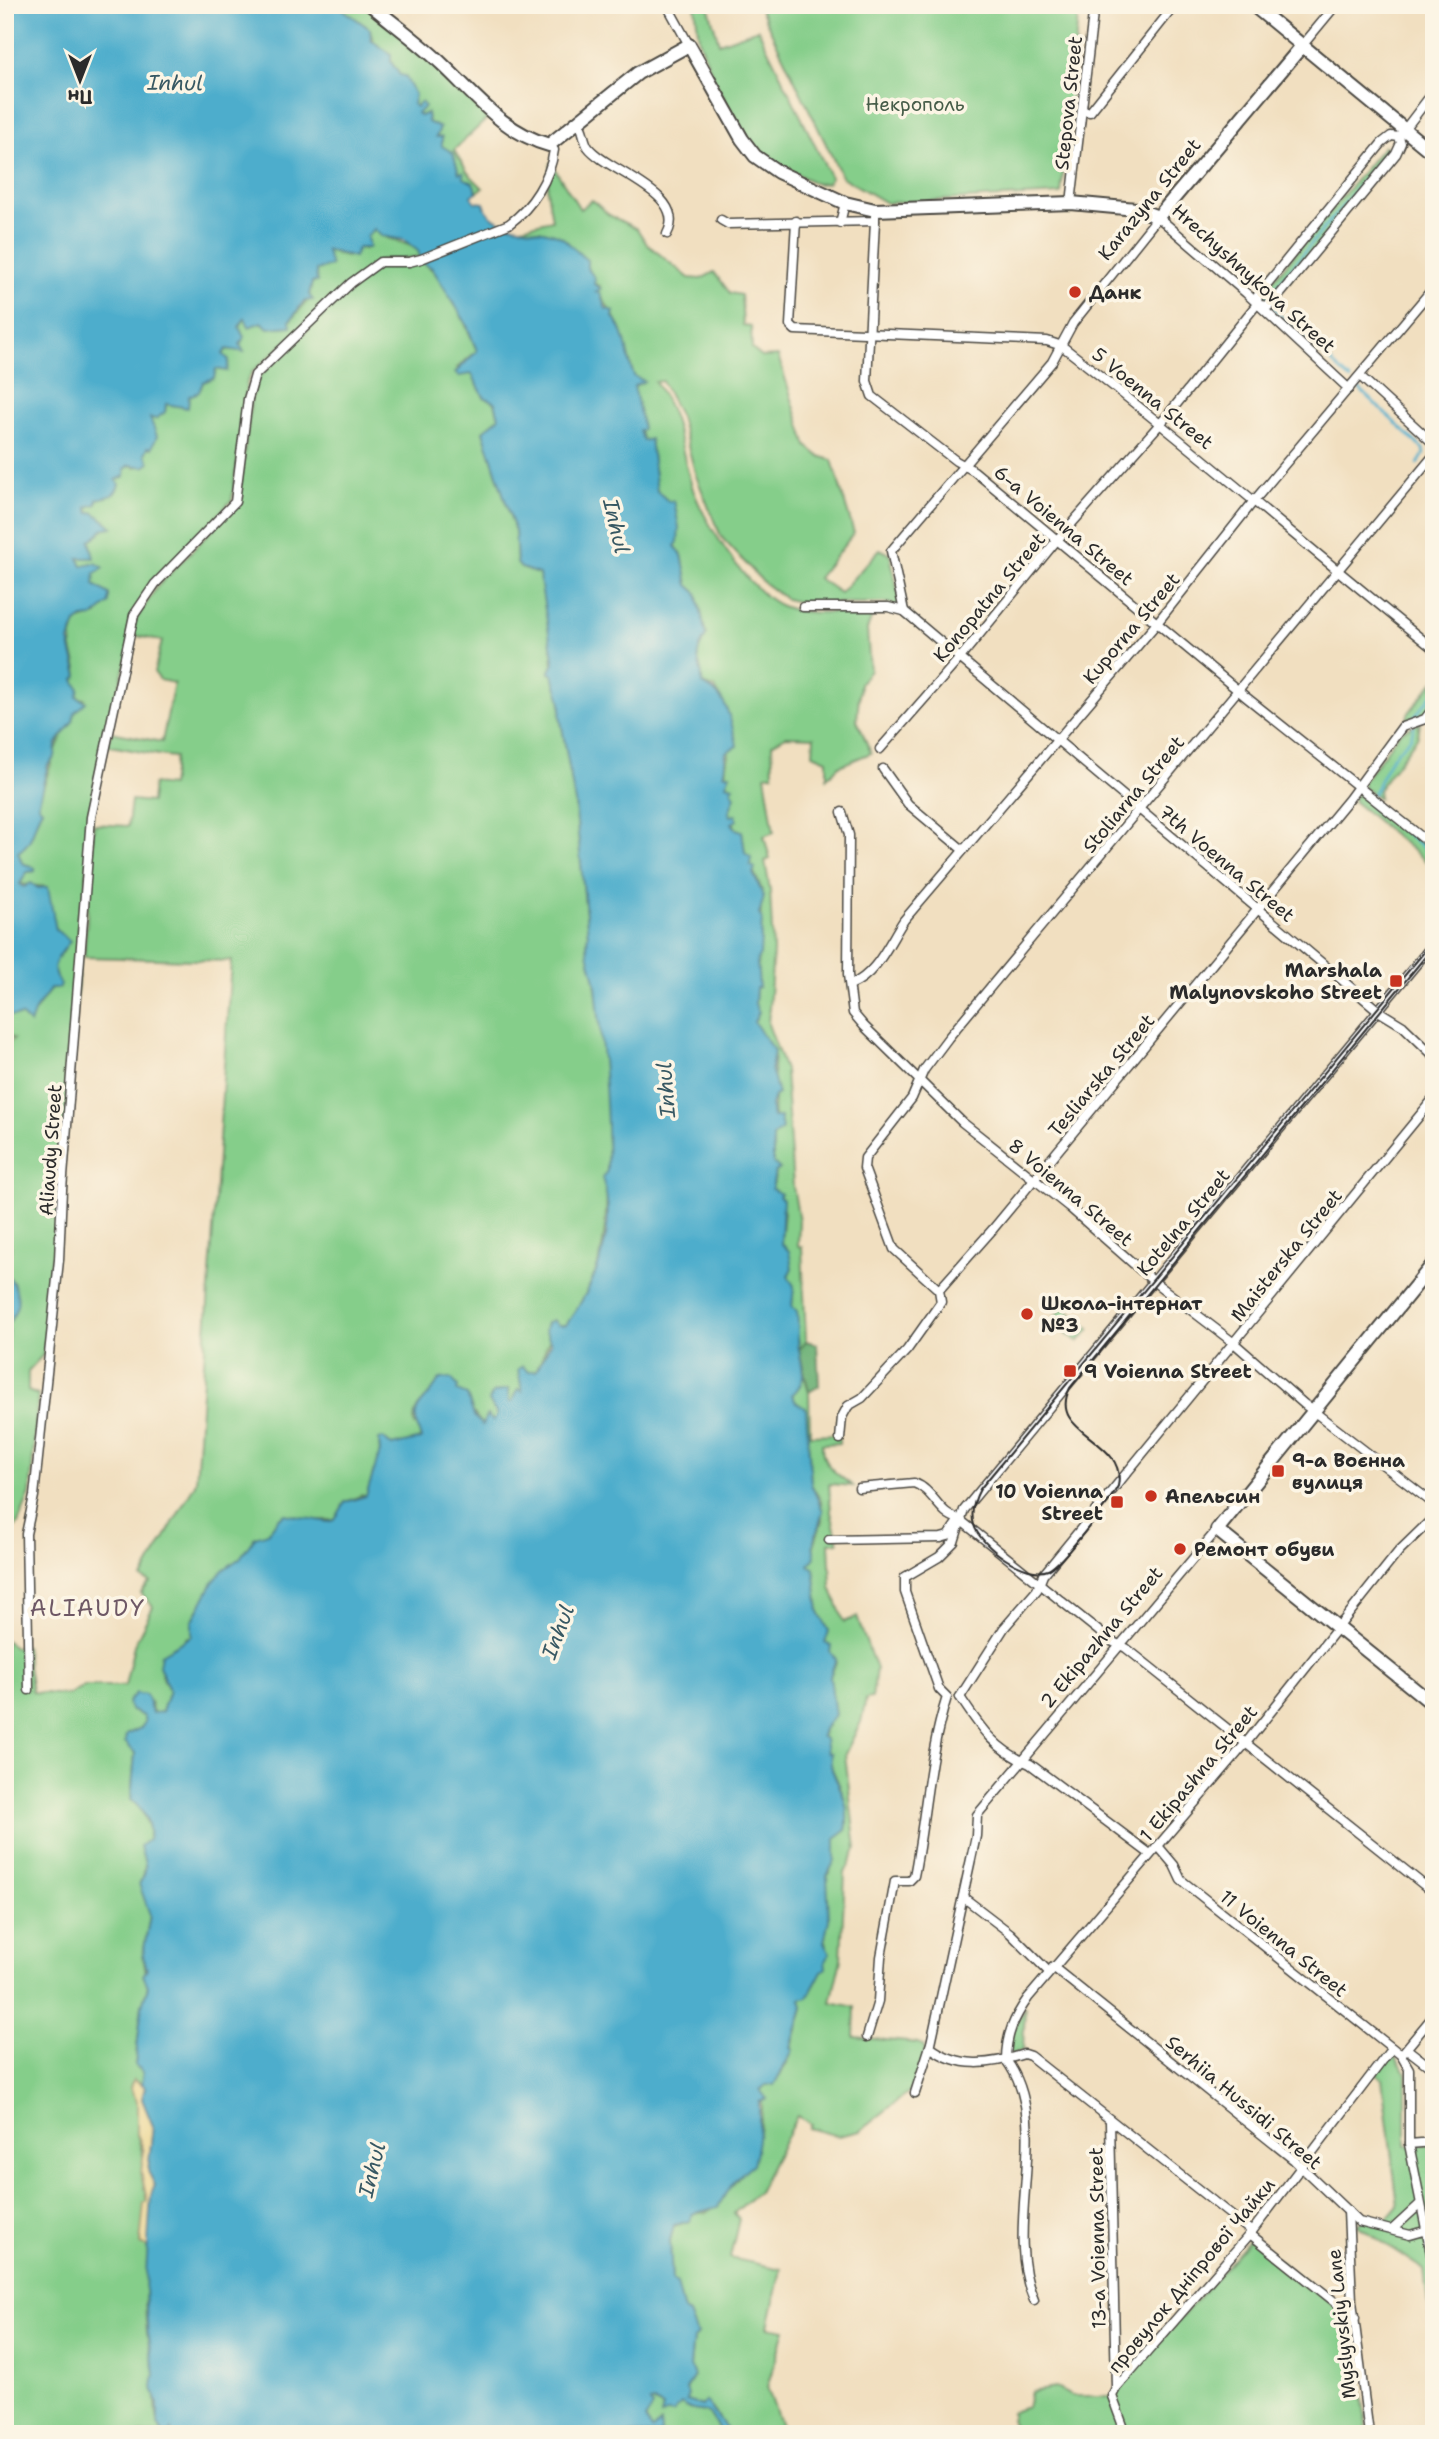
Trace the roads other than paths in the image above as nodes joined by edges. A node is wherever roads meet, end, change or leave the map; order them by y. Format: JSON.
{"nodes":[{"id":1,"x":371,"y":5,"type":"edge"},
{"id":2,"x":667,"y":5,"type":"edge"},
{"id":3,"x":1094,"y":5,"type":"edge"},
{"id":4,"x":1174,"y":5,"type":"edge"},
{"id":5,"x":1253,"y":5,"type":"edge"},
{"id":6,"x":1336,"y":5,"type":"edge"},
{"id":7,"x":688,"y":45,"type":"junction"},
{"id":8,"x":1302,"y":46,"type":"junction"},
{"id":9,"x":1434,"y":91,"type":"edge"},
{"id":10,"x":1083,"y":111,"type":"junction"},
{"id":11,"x":578,"y":122,"type":"junction"},
{"id":12,"x":1401,"y":133,"type":"junction"},
{"id":13,"x":549,"y":145,"type":"junction"},
{"id":14,"x":1434,"y":154,"type":"edge"},
{"id":15,"x":841,"y":201,"type":"junction"},
{"id":16,"x":1071,"y":203,"type":"junction"},
{"id":17,"x":875,"y":216,"type":"junction"},
{"id":18,"x":1158,"y":217,"type":"junction"},
{"id":19,"x":721,"y":220,"type":"dead end"},
{"id":20,"x":796,"y":221,"type":"junction"},
{"id":21,"x":841,"y":223,"type":"junction"},
{"id":22,"x":667,"y":234,"type":"dead end"},
{"id":23,"x":1434,"y":287,"type":"edge"},
{"id":24,"x":1257,"y":304,"type":"junction"},
{"id":25,"x":870,"y":334,"type":"junction"},
{"id":26,"x":1062,"y":345,"type":"junction"},
{"id":27,"x":1360,"y":376,"type":"junction"},
{"id":28,"x":1349,"y":389,"type":"junction"},
{"id":29,"x":1160,"y":422,"type":"junction"},
{"id":30,"x":1434,"y":443,"type":"edge"},
{"id":31,"x":1434,"y":455,"type":"edge"},
{"id":32,"x":964,"y":466,"type":"junction"},
{"id":33,"x":1253,"y":502,"type":"junction"},
{"id":34,"x":1056,"y":540,"type":"junction"},
{"id":35,"x":1338,"y":569,"type":"junction"},
{"id":36,"x":803,"y":607,"type":"dead end"},
{"id":37,"x":904,"y":611,"type":"junction"},
{"id":38,"x":1157,"y":623,"type":"junction"},
{"id":39,"x":1434,"y":649,"type":"edge"},
{"id":40,"x":960,"y":658,"type":"junction"},
{"id":41,"x":1239,"y":691,"type":"junction"},
{"id":42,"x":1434,"y":707,"type":"edge"},
{"id":43,"x":1056,"y":740,"type":"junction"},
{"id":44,"x":880,"y":749,"type":"dead end"},
{"id":45,"x":883,"y":769,"type":"dead end"},
{"id":46,"x":1358,"y":787,"type":"junction"},
{"id":47,"x":1141,"y":810,"type":"junction"},
{"id":48,"x":842,"y":812,"type":"dead end"},
{"id":49,"x":1434,"y":847,"type":"edge"},
{"id":50,"x":963,"y":850,"type":"junction"},
{"id":51,"x":1259,"y":908,"type":"junction"},
{"id":52,"x":1434,"y":943,"type":"edge"},
{"id":53,"x":850,"y":985,"type":"junction"},
{"id":54,"x":1379,"y":1010,"type":"junction"},
{"id":55,"x":1434,"y":1056,"type":"edge"},
{"id":56,"x":919,"y":1083,"type":"junction"},
{"id":57,"x":1434,"y":1098,"type":"edge"},
{"id":58,"x":1032,"y":1179,"type":"junction"},
{"id":59,"x":1434,"y":1263,"type":"edge"},
{"id":60,"x":1154,"y":1282,"type":"junction"},
{"id":61,"x":939,"y":1290,"type":"junction"},
{"id":62,"x":1234,"y":1343,"type":"junction"},
{"id":63,"x":1313,"y":1410,"type":"junction"},
{"id":64,"x":840,"y":1439,"type":"dead end"},
{"id":65,"x":859,"y":1488,"type":"dead end"},
{"id":66,"x":1434,"y":1504,"type":"edge"},
{"id":67,"x":1434,"y":1517,"type":"edge"},
{"id":68,"x":959,"y":1519,"type":"junction"},
{"id":69,"x":1217,"y":1530,"type":"junction"},
{"id":70,"x":829,"y":1540,"type":"dead end"},
{"id":71,"x":1040,"y":1581,"type":"junction"},
{"id":72,"x":1339,"y":1628,"type":"junction"},
{"id":73,"x":1118,"y":1644,"type":"junction"},
{"id":74,"x":29,"y":1690,"type":"dead end"},
{"id":75,"x":947,"y":1697,"type":"junction"},
{"id":76,"x":960,"y":1697,"type":"junction"},
{"id":77,"x":1434,"y":1705,"type":"edge"},
{"id":78,"x":1246,"y":1742,"type":"junction"},
{"id":79,"x":1023,"y":1761,"type":"junction"},
{"id":80,"x":1158,"y":1846,"type":"junction"},
{"id":81,"x":1150,"y":1854,"type":"junction"},
{"id":82,"x":1434,"y":1893,"type":"edge"},
{"id":83,"x":963,"y":1896,"type":"junction"},
{"id":84,"x":1051,"y":1969,"type":"junction"},
{"id":85,"x":1434,"y":2015,"type":"edge"},
{"id":86,"x":867,"y":2037,"type":"dead end"},
{"id":87,"x":930,"y":2047,"type":"junction"},
{"id":88,"x":1391,"y":2048,"type":"junction"},
{"id":89,"x":1404,"y":2052,"type":"junction"},
{"id":90,"x":1006,"y":2060,"type":"junction"},
{"id":91,"x":1434,"y":2070,"type":"edge"},
{"id":92,"x":915,"y":2093,"type":"dead end"},
{"id":93,"x":1110,"y":2122,"type":"junction"},
{"id":94,"x":1434,"y":2142,"type":"edge"},
{"id":95,"x":1409,"y":2144,"type":"junction"},
{"id":96,"x":1300,"y":2166,"type":"junction"},
{"id":97,"x":1419,"y":2205,"type":"junction"},
{"id":98,"x":1348,"y":2211,"type":"junction"},
{"id":99,"x":1392,"y":2229,"type":"junction"},
{"id":100,"x":1424,"y":2231,"type":"junction"},
{"id":101,"x":1251,"y":2233,"type":"junction"},
{"id":102,"x":1434,"y":2269,"type":"edge"},
{"id":103,"x":1034,"y":2300,"type":"dead end"},
{"id":104,"x":1355,"y":2318,"type":"junction"},
{"id":105,"x":1116,"y":2388,"type":"junction"},
{"id":106,"x":1126,"y":2434,"type":"edge"},
{"id":107,"x":1369,"y":2434,"type":"edge"}],
"edges":[{"from":1,"to":13,"type":"main road"},
{"from":2,"to":7,"type":"street"},
{"from":3,"to":10,"type":"street","name":"Stepova Street"},
{"from":4,"to":10,"type":"street"},
{"from":5,"to":8,"type":"main road"},
{"from":6,"to":8,"type":"street","name":"Karazyna Street"},
{"from":7,"to":11,"type":"main road"},
{"from":7,"to":15,"type":"main road","name":"Hrechyshnykova Street"},
{"from":8,"to":12,"type":"main road"},
{"from":8,"to":18,"type":"main road","name":"Karazyna Street"},
{"from":9,"to":12,"type":"street","name":"Konopatna Street"},
{"from":10,"to":16,"type":"street","name":"Stepova Street"},
{"from":11,"to":13,"type":"main road"},
{"from":11,"to":22,"type":"street"},
{"from":12,"to":14,"type":"main road"},
{"from":12,"to":24,"type":"street","name":"Konopatna Street"},
{"from":12,"to":24,"type":"street","name":"Konopatna Street"},
{"from":13,"to":74,"type":"street","name":"Aliaudy Street"},
{"from":15,"to":17,"type":"main road","name":"Hrechyshnykova Street"},
{"from":15,"to":21,"type":"street"},
{"from":16,"to":17,"type":"main road","name":"Hrechyshnykova Street"},
{"from":16,"to":18,"type":"main road","name":"Hrechyshnykova Street"},
{"from":17,"to":21,"type":"street","name":"Hrechyshnykova Street"},
{"from":17,"to":25,"type":"street","name":"6-a Voienna Street"},
{"from":18,"to":24,"type":"street","name":"Hrechyshnykova Street"},
{"from":18,"to":26,"type":"street","name":"Karazyna Street"},
{"from":19,"to":20,"type":"street","name":"Hrechyshnykova Street"},
{"from":20,"to":21,"type":"street","name":"Hrechyshnykova Street"},
{"from":20,"to":25,"type":"street"},
{"from":23,"to":27,"type":"street","name":"Kuporna Street"},
{"from":24,"to":28,"type":"street","name":"Hrechyshnykova Street"},
{"from":24,"to":29,"type":"street","name":"Konopatna Street"},
{"from":25,"to":26,"type":"street"},
{"from":25,"to":32,"type":"street","name":"6-a Voienna Street"},
{"from":26,"to":29,"type":"street","name":"5 Voenna Street"},
{"from":26,"to":32,"type":"street","name":"Karazyna Street"},
{"from":27,"to":28,"type":"street","name":"Kuporna Street"},
{"from":27,"to":30,"type":"street"},
{"from":28,"to":33,"type":"street","name":"Kuporna Street"},
{"from":29,"to":33,"type":"street","name":"5 Voenna Street"},
{"from":29,"to":34,"type":"street","name":"Konopatna Street"},
{"from":31,"to":35,"type":"street","name":"Stoliarna Street"},
{"from":32,"to":34,"type":"street","name":"6-a Voienna Street"},
{"from":32,"to":37,"type":"street","name":"Karazyna Street"},
{"from":33,"to":35,"type":"street","name":"5 Voenna Street"},
{"from":33,"to":38,"type":"street","name":"Kuporna Street"},
{"from":34,"to":38,"type":"street","name":"6-a Voienna Street"},
{"from":34,"to":40,"type":"street","name":"Konopatna Street"},
{"from":35,"to":39,"type":"street","name":"5 Voenna Street"},
{"from":35,"to":41,"type":"street","name":"Stoliarna Street"},
{"from":36,"to":37,"type":"street"},
{"from":37,"to":40,"type":"street","name":"7th Voenna Street"},
{"from":38,"to":41,"type":"street","name":"6-a Voienna Street"},
{"from":38,"to":43,"type":"street","name":"Kuporna Street"},
{"from":40,"to":43,"type":"street","name":"7th Voenna Street"},
{"from":40,"to":44,"type":"street","name":"Konopatna Street"},
{"from":41,"to":46,"type":"street","name":"6-a Voienna Street"},
{"from":41,"to":47,"type":"street","name":"Stoliarna Street"},
{"from":42,"to":46,"type":"street","name":"Tesliarska Street"},
{"from":43,"to":47,"type":"street","name":"7th Voenna Street"},
{"from":43,"to":50,"type":"street","name":"Kuporna Street"},
{"from":45,"to":50,"type":"street"},
{"from":46,"to":49,"type":"street","name":"6-a Voienna Street"},
{"from":46,"to":51,"type":"street","name":"Tesliarska Street"},
{"from":47,"to":51,"type":"street","name":"7th Voenna Street"},
{"from":47,"to":56,"type":"street","name":"Stoliarna Street"},
{"from":48,"to":53,"type":"street","name":"8 Voienna Street"},
{"from":50,"to":53,"type":"street","name":"Kuporna Street"},
{"from":51,"to":54,"type":"street","name":"7th Voenna Street"},
{"from":51,"to":58,"type":"street","name":"Tesliarska Street"},
{"from":52,"to":54,"type":"street","name":"Kotelna Street"},
{"from":53,"to":56,"type":"street","name":"8 Voienna Street"},
{"from":54,"to":55,"type":"street","name":"7th Voenna Street"},
{"from":54,"to":60,"type":"street","name":"Kotelna Street"},
{"from":56,"to":58,"type":"street","name":"8 Voienna Street"},
{"from":56,"to":61,"type":"street","name":"Stoliarna Street"},
{"from":57,"to":62,"type":"street","name":"Maisterska Street"},
{"from":58,"to":60,"type":"street","name":"8 Voienna Street"},
{"from":58,"to":61,"type":"street","name":"Tesliarska Street"},
{"from":59,"to":63,"type":"main road","name":"2 Ekipazhna Street"},
{"from":60,"to":62,"type":"street","name":"8 Voienna Street"},
{"from":60,"to":68,"type":"street","name":"Kotelna Street"},
{"from":61,"to":64,"type":"street","name":"Tesliarska Street"},
{"from":62,"to":63,"type":"street","name":"8 Voienna Street"},
{"from":62,"to":71,"type":"street","name":"Maisterska Street"},
{"from":63,"to":66,"type":"street","name":"8 Voienna Street"},
{"from":63,"to":69,"type":"main road","name":"2 Ekipazhna Street"},
{"from":65,"to":68,"type":"street"},
{"from":67,"to":72,"type":"street","name":"1 Ekipashna Street"},
{"from":68,"to":70,"type":"street"},
{"from":68,"to":71,"type":"street"},
{"from":68,"to":75,"type":"street","name":"Kotelna Street"},
{"from":69,"to":72,"type":"main road"},
{"from":69,"to":73,"type":"street","name":"2 Ekipazhna Street"},
{"from":71,"to":73,"type":"street"},
{"from":71,"to":76,"type":"street","name":"Maisterska Street"},
{"from":72,"to":77,"type":"main road"},
{"from":72,"to":78,"type":"street","name":"1 Ekipashna Street"},
{"from":73,"to":78,"type":"street"},
{"from":73,"to":79,"type":"street","name":"2 Ekipazhna Street"},
{"from":75,"to":76,"type":"street"},
{"from":75,"to":86,"type":"street"},
{"from":76,"to":79,"type":"street"},
{"from":78,"to":80,"type":"street","name":"1 Ekipashna Street"},
{"from":78,"to":82,"type":"street"},
{"from":79,"to":81,"type":"street"},
{"from":79,"to":83,"type":"street","name":"2 Ekipazhna Street"},
{"from":80,"to":81,"type":"street","name":"1 Ekipashna Street"},
{"from":80,"to":88,"type":"street","name":"11 Voienna Street"},
{"from":81,"to":84,"type":"street","name":"1 Ekipashna Street"},
{"from":83,"to":84,"type":"street","name":"Serhiia Hussidi Street"},
{"from":83,"to":87,"type":"street","name":"2 Ekipazhna Street"},
{"from":84,"to":90,"type":"street","name":"1 Ekipashna Street"},
{"from":84,"to":96,"type":"street","name":"Serhiia Hussidi Street"},
{"from":85,"to":89,"type":"street"},
{"from":87,"to":90,"type":"street","name":"13-a Voienna Street"},
{"from":87,"to":92,"type":"street","name":"2 Ekipazhna Street"},
{"from":88,"to":89,"type":"street","name":"11 Voienna Street"},
{"from":88,"to":96,"type":"street","name":"провулок Дніпрової Чайки"},
{"from":89,"to":91,"type":"street","name":"11 Voienna Street"},
{"from":89,"to":95,"type":"street"},
{"from":90,"to":93,"type":"street","name":"13-a Voienna Street"},
{"from":90,"to":103,"type":"street"},
{"from":93,"to":101,"type":"street","name":"13-a Voienna Street"},
{"from":93,"to":105,"type":"street","name":"13-a Voienna Street"},
{"from":94,"to":95,"type":"street"},
{"from":95,"to":97,"type":"street"},
{"from":96,"to":98,"type":"street","name":"Serhiia Hussidi Street"},
{"from":96,"to":101,"type":"street","name":"провулок Дніпрової Чайки"},
{"from":97,"to":99,"type":"street"},
{"from":97,"to":100,"type":"street"},
{"from":98,"to":99,"type":"street","name":"Serhiia Hussidi Street"},
{"from":98,"to":104,"type":"street","name":"Myslyvskiy Lane"},
{"from":99,"to":100,"type":"street","name":"Serhiia Hussidi Street"},
{"from":100,"to":102,"type":"street"},
{"from":101,"to":104,"type":"street","name":"13-a Voienna Street"},
{"from":101,"to":105,"type":"street","name":"провулок Дніпрової Чайки"},
{"from":104,"to":107,"type":"street","name":"Myslyvskiy Lane"},
{"from":105,"to":106,"type":"street","name":"13-a Voienna Street"}]}
